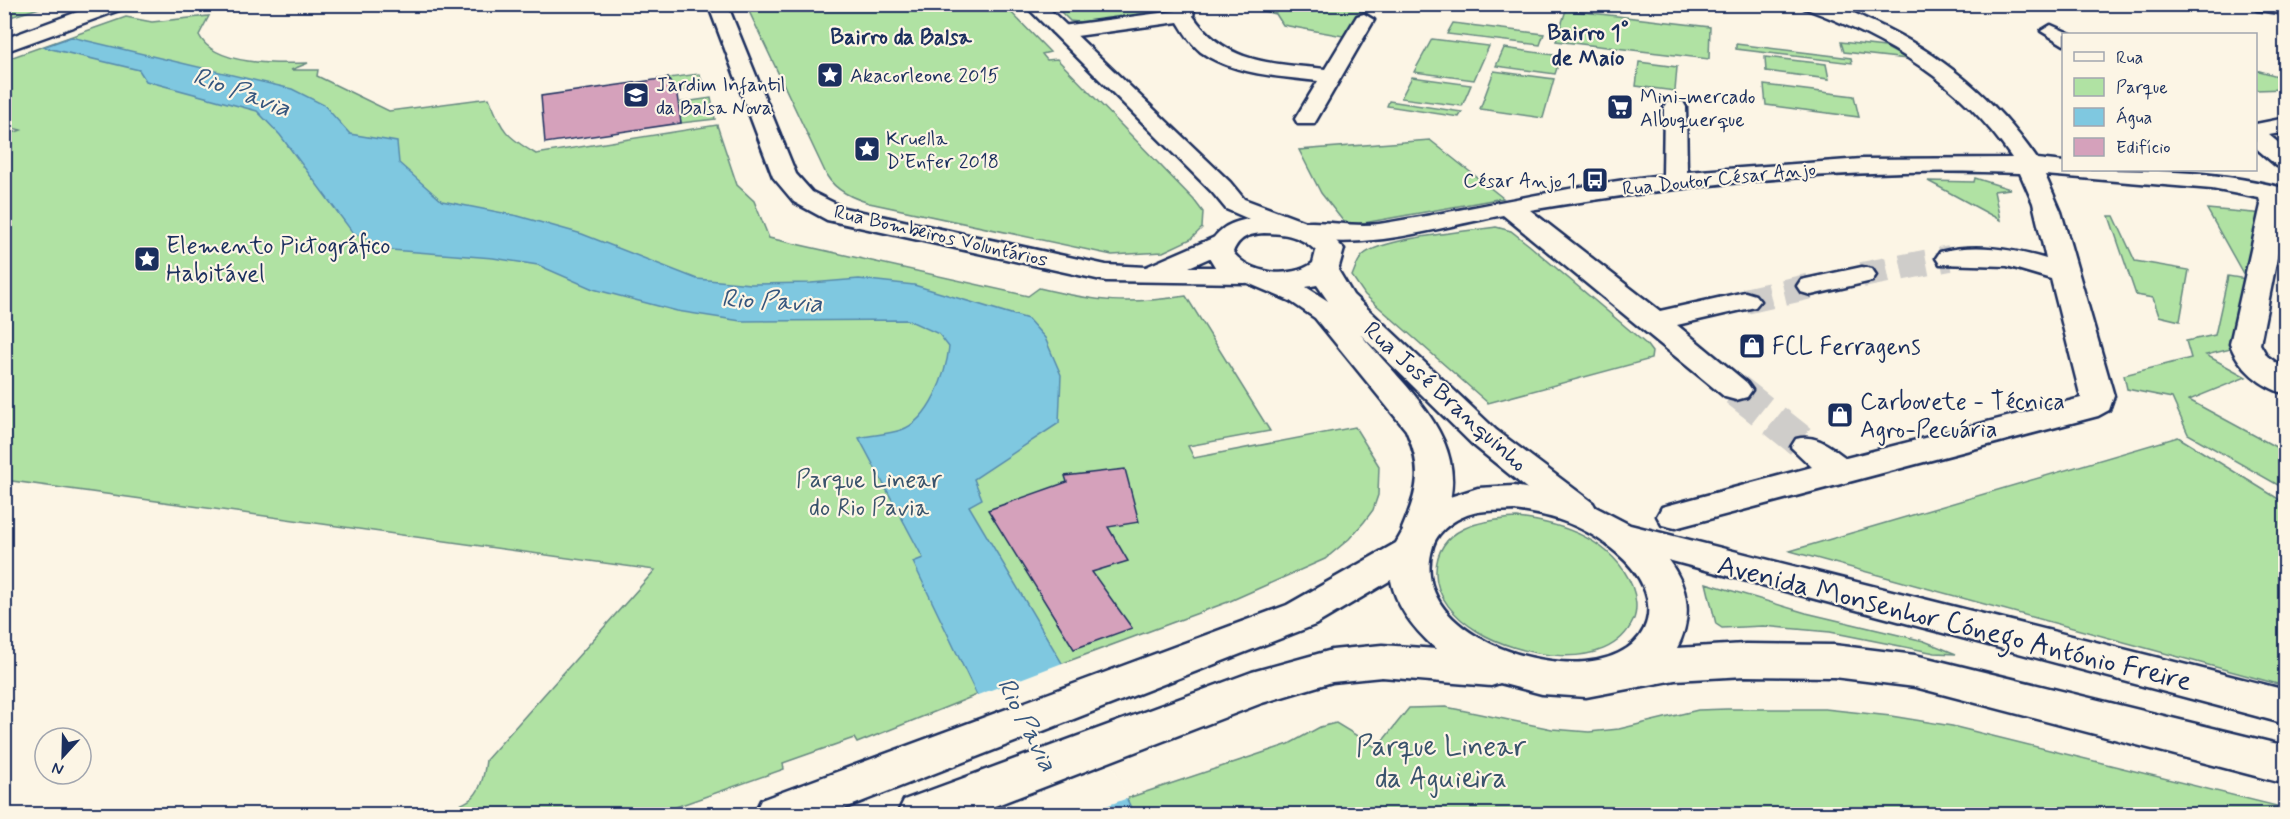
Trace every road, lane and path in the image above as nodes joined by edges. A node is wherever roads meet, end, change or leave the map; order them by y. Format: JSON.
{"nodes":[{"id":1,"x":717,"y":4,"type":"edge"},
{"id":2,"x":1033,"y":4,"type":"edge"},
{"id":3,"x":2257,"y":4,"type":"edge"},
{"id":4,"x":1827,"y":6,"type":"edge"},
{"id":5,"x":104,"y":8,"type":"edge"},
{"id":6,"x":2286,"y":8,"type":"edge"},
{"id":7,"x":1185,"y":10,"type":"edge"},
{"id":8,"x":1364,"y":20,"type":"dead end"},
{"id":9,"x":1062,"y":32,"type":"junction"},
{"id":10,"x":4,"y":39,"type":"edge"},
{"id":11,"x":4,"y":46,"type":"edge"},
{"id":12,"x":1330,"y":76,"type":"junction"},
{"id":13,"x":1675,"y":107,"type":"dead end"},
{"id":14,"x":1306,"y":118,"type":"dead end"},
{"id":15,"x":2286,"y":125,"type":"edge"},
{"id":16,"x":2257,"y":130,"type":"edge"},
{"id":17,"x":2257,"y":140,"type":"edge"},
{"id":18,"x":2028,"y":165,"type":"junction"},
{"id":19,"x":2062,"y":169,"type":"edge"},
{"id":20,"x":2085,"y":171,"type":"edge"},
{"id":21,"x":2271,"y":176,"type":"edge"},
{"id":22,"x":1675,"y":179,"type":"junction"},
{"id":23,"x":1235,"y":204,"type":"junction"},
{"id":24,"x":1511,"y":208,"type":"junction"},
{"id":25,"x":1296,"y":228,"type":"junction"},
{"id":26,"x":1377,"y":232,"type":"junction"},
{"id":27,"x":1227,"y":238,"type":"junction"},
{"id":28,"x":1950,"y":258,"type":"tunnel mouth"},
{"id":29,"x":1328,"y":263,"type":"junction"},
{"id":30,"x":1148,"y":274,"type":"junction"},
{"id":31,"x":2064,"y":274,"type":"junction"},
{"id":32,"x":1862,"y":275,"type":"tunnel mouth"},
{"id":33,"x":1256,"y":278,"type":"junction"},
{"id":34,"x":1811,"y":286,"type":"tunnel mouth"},
{"id":35,"x":1745,"y":300,"type":"tunnel mouth"},
{"id":36,"x":1654,"y":321,"type":"junction"},
{"id":37,"x":2286,"y":384,"type":"edge"},
{"id":38,"x":1736,"y":390,"type":"tunnel mouth"},
{"id":39,"x":1808,"y":447,"type":"tunnel mouth"},
{"id":40,"x":1840,"y":471,"type":"junction"},
{"id":41,"x":1580,"y":512,"type":"junction"},
{"id":42,"x":1675,"y":516,"type":"dead end"},
{"id":43,"x":1624,"y":536,"type":"junction"},
{"id":44,"x":1415,"y":540,"type":"junction"},
{"id":45,"x":1520,"y":673,"type":"junction"},
{"id":46,"x":1586,"y":680,"type":"junction"},
{"id":47,"x":2286,"y":707,"type":"edge"},
{"id":48,"x":2286,"y":765,"type":"edge"},
{"id":49,"x":778,"y":814,"type":"edge"},
{"id":50,"x":921,"y":814,"type":"edge"}],
"edges":[{"from":1,"to":30,"type":"street","name":"Rua Bombeiros Voluntários"},
{"from":2,"to":9,"type":"street","name":"Rua José Branquinho"},
{"from":3,"to":6,"type":"street"},
{"from":4,"to":18,"type":"street"},
{"from":5,"to":10,"type":"street"},
{"from":5,"to":11,"type":"street"},
{"from":7,"to":9,"type":"street"},
{"from":7,"to":12,"type":"street"},
{"from":8,"to":12,"type":"street"},
{"from":9,"to":23,"type":"street","name":"Rua José Branquinho"},
{"from":12,"to":14,"type":"street"},
{"from":13,"to":22,"type":"street"},
{"from":15,"to":16,"type":"street"},
{"from":17,"to":21,"type":"street"},
{"from":18,"to":19,"type":"street","name":"Rua Doutor César Anjo"},
{"from":18,"to":22,"type":"street","name":"Rua Doutor César Anjo"},
{"from":18,"to":31,"type":"street"},
{"from":20,"to":21,"type":"street"},
{"from":21,"to":37,"type":"street"},
{"from":22,"to":24,"type":"street","name":"Rua Doutor César Anjo"},
{"from":23,"to":25,"type":"street","name":"Rua José Branquinho"},
{"from":23,"to":27,"type":"street","name":"Rua José Branquinho"},
{"from":24,"to":26,"type":"street","name":"Rua Doutor César Anjo"},
{"from":24,"to":36,"type":"street"},
{"from":25,"to":26,"type":"street","name":"Rua Doutor César Anjo"},
{"from":25,"to":27,"type":"street","name":"Rua José Branquinho"},
{"from":25,"to":29,"type":"street","name":"Rua José Branquinho"},
{"from":26,"to":29,"type":"street","name":"Rua Doutor César Anjo"},
{"from":27,"to":30,"type":"street","name":"Rua Bombeiros Voluntários"},
{"from":27,"to":33,"type":"street","name":"Rua José Branquinho"},
{"from":28,"to":31,"type":"street"},
{"from":29,"to":33,"type":"street"},
{"from":29,"to":41,"type":"street","name":"Rua José Branquinho"},
{"from":30,"to":33,"type":"street","name":"Rua Bombeiros Voluntários"},
{"from":31,"to":40,"type":"street"},
{"from":32,"to":34,"type":"street"},
{"from":33,"to":44,"type":"street","name":"Rua José Branquinho"},
{"from":35,"to":36,"type":"street"},
{"from":36,"to":38,"type":"street"},
{"from":39,"to":40,"type":"street"},
{"from":40,"to":42,"type":"street"},
{"from":41,"to":43,"type":"street"},
{"from":41,"to":44,"type":"street"},
{"from":43,"to":46,"type":"street"},
{"from":43,"to":47,"type":"street","name":"Avenida Monsenhor Cónego António Freire"},
{"from":44,"to":45,"type":"street"},
{"from":44,"to":49,"type":"street"},
{"from":45,"to":46,"type":"street"},
{"from":45,"to":50,"type":"street"},
{"from":46,"to":48,"type":"street"}]}
